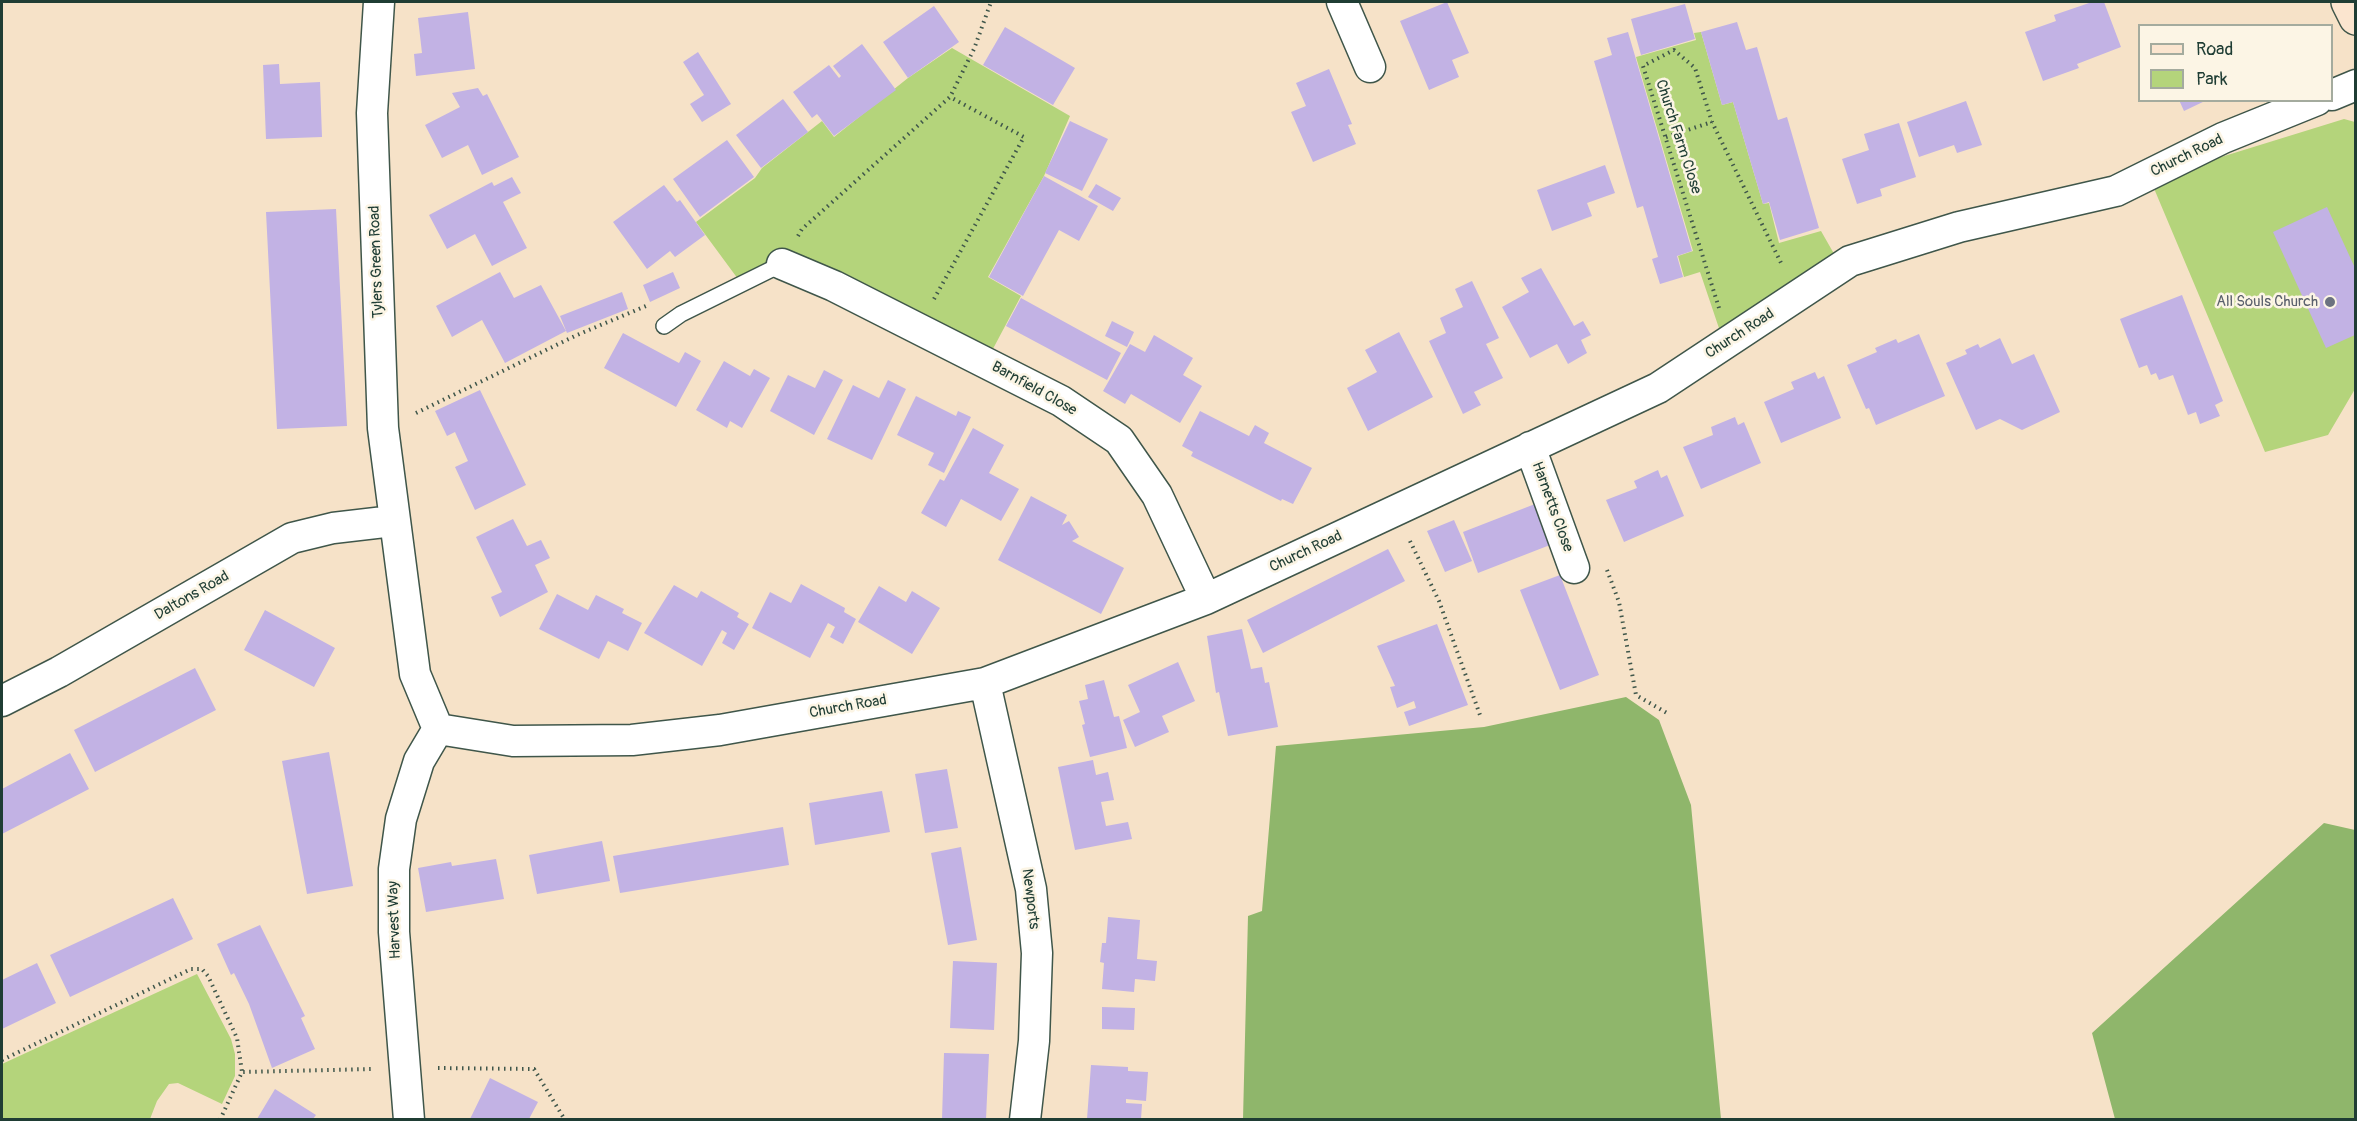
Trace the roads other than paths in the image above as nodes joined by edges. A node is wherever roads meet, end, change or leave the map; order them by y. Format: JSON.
{"nodes":[{"id":1,"x":379,"y":2,"type":"edge"},
{"id":2,"x":1342,"y":2,"type":"edge"},
{"id":3,"x":2348,"y":2,"type":"edge"},
{"id":4,"x":2355,"y":18,"type":"edge"},
{"id":5,"x":1370,"y":67,"type":"dead end"},
{"id":6,"x":2355,"y":85,"type":"edge"},
{"id":7,"x":2333,"y":94,"type":"edge"},
{"id":8,"x":2312,"y":102,"type":"edge"},
{"id":9,"x":782,"y":264,"type":"joint"},
{"id":10,"x":664,"y":326,"type":"dead end"},
{"id":11,"x":1530,"y":447,"type":"junction"},
{"id":12,"x":393,"y":521,"type":"junction"},
{"id":13,"x":1574,"y":568,"type":"dead end"},
{"id":14,"x":1206,"y":599,"type":"junction"},
{"id":15,"x":985,"y":683,"type":"junction"},
{"id":16,"x":2,"y":701,"type":"edge"},
{"id":17,"x":438,"y":729,"type":"junction"},
{"id":18,"x":409,"y":1119,"type":"edge"},
{"id":19,"x":1025,"y":1119,"type":"edge"}],
"edges":[{"from":1,"to":12,"type":"street","name":"Tylers Green Road"},
{"from":2,"to":5,"type":"street"},
{"from":3,"to":4,"type":"street"},
{"from":6,"to":7,"type":"street"},
{"from":8,"to":11,"type":"street","name":"Church Road"},
{"from":9,"to":10,"type":"lane"},
{"from":9,"to":14,"type":"street","name":"Barnfield Close"},
{"from":11,"to":13,"type":"street","name":"Harnetts Close"},
{"from":11,"to":14,"type":"street","name":"Church Road"},
{"from":12,"to":16,"type":"street","name":"Daltons Road"},
{"from":12,"to":17,"type":"street"},
{"from":14,"to":15,"type":"street","name":"Church Road"},
{"from":15,"to":17,"type":"street","name":"Church Road"},
{"from":15,"to":19,"type":"street","name":"Newports"},
{"from":17,"to":18,"type":"street","name":"Harvest Way"}]}
